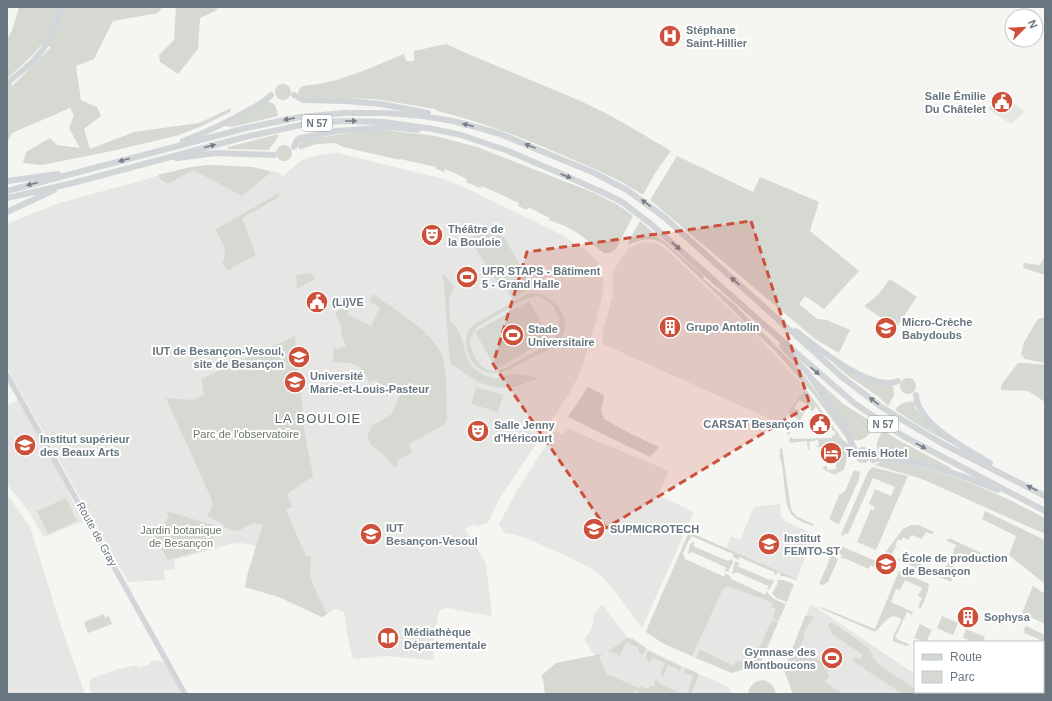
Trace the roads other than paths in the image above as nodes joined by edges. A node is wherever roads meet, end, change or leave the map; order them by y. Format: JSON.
{"nodes":[{"id":1,"x":61,"y":7,"type":"edge"},
{"id":2,"x":7,"y":84,"type":"edge"},
{"id":3,"x":271,"y":95,"type":"dead end"},
{"id":4,"x":294,"y":95,"type":"dead end"},
{"id":5,"x":453,"y":121,"type":"junction"},
{"id":6,"x":491,"y":145,"type":"junction"},
{"id":7,"x":294,"y":147,"type":"dead end"},
{"id":8,"x":162,"y":150,"type":"junction"},
{"id":9,"x":274,"y":155,"type":"dead end"},
{"id":10,"x":145,"y":163,"type":"junction"},
{"id":11,"x":83,"y":171,"type":"junction"},
{"id":12,"x":7,"y":181,"type":"edge"},
{"id":13,"x":73,"y":183,"type":"junction"},
{"id":14,"x":7,"y":191,"type":"edge"},
{"id":15,"x":7,"y":198,"type":"edge"},
{"id":16,"x":7,"y":212,"type":"edge"},
{"id":17,"x":764,"y":307,"type":"junction"},
{"id":18,"x":754,"y":317,"type":"junction"},
{"id":19,"x":7,"y":375,"type":"edge"},
{"id":20,"x":898,"y":381,"type":"dead end"},
{"id":21,"x":916,"y":395,"type":"dead end"},
{"id":22,"x":854,"y":448,"type":"dead end"},
{"id":23,"x":873,"y":460,"type":"dead end"},
{"id":24,"x":1018,"y":481,"type":"junction"},
{"id":25,"x":1045,"y":496,"type":"edge"},
{"id":26,"x":1030,"y":503,"type":"junction"},
{"id":27,"x":1045,"y":511,"type":"edge"},
{"id":28,"x":185,"y":694,"type":"edge"}],
"edges":[{"from":1,"to":2,"type":"main road"},
{"from":3,"to":8,"type":"highway"},
{"from":4,"to":5,"type":"highway"},
{"from":5,"to":8,"type":"highway","number":"N 57","one_way":true},
{"from":17,"to":5,"type":"highway","number":"N 57","one_way":true},
{"from":6,"to":7,"type":"highway"},
{"from":10,"to":6,"type":"highway","number":"N 57","one_way":true},
{"from":6,"to":18,"type":"highway","number":"N 57","one_way":true},
{"from":8,"to":11,"type":"highway","number":"N 57","one_way":true},
{"from":9,"to":10,"type":"highway"},
{"from":10,"to":13,"type":"highway","number":"N 57"},
{"from":11,"to":12,"type":"highway"},
{"from":11,"to":14,"type":"highway","number":"N 57","one_way":true},
{"from":13,"to":15,"type":"highway","number":"N 57"},
{"from":13,"to":16,"type":"highway"},
{"from":17,"to":20,"type":"highway"},
{"from":24,"to":17,"type":"highway","number":"N 57","one_way":true},
{"from":18,"to":22,"type":"highway"},
{"from":18,"to":26,"type":"highway","number":"N 57","one_way":true},
{"from":19,"to":28,"type":"main road","name":"Route de Gray"},
{"from":21,"to":24,"type":"highway"},
{"from":23,"to":26,"type":"highway"},
{"from":25,"to":24,"type":"highway","number":"N 57","one_way":true},
{"from":26,"to":27,"type":"highway","number":"N 57"}]}
